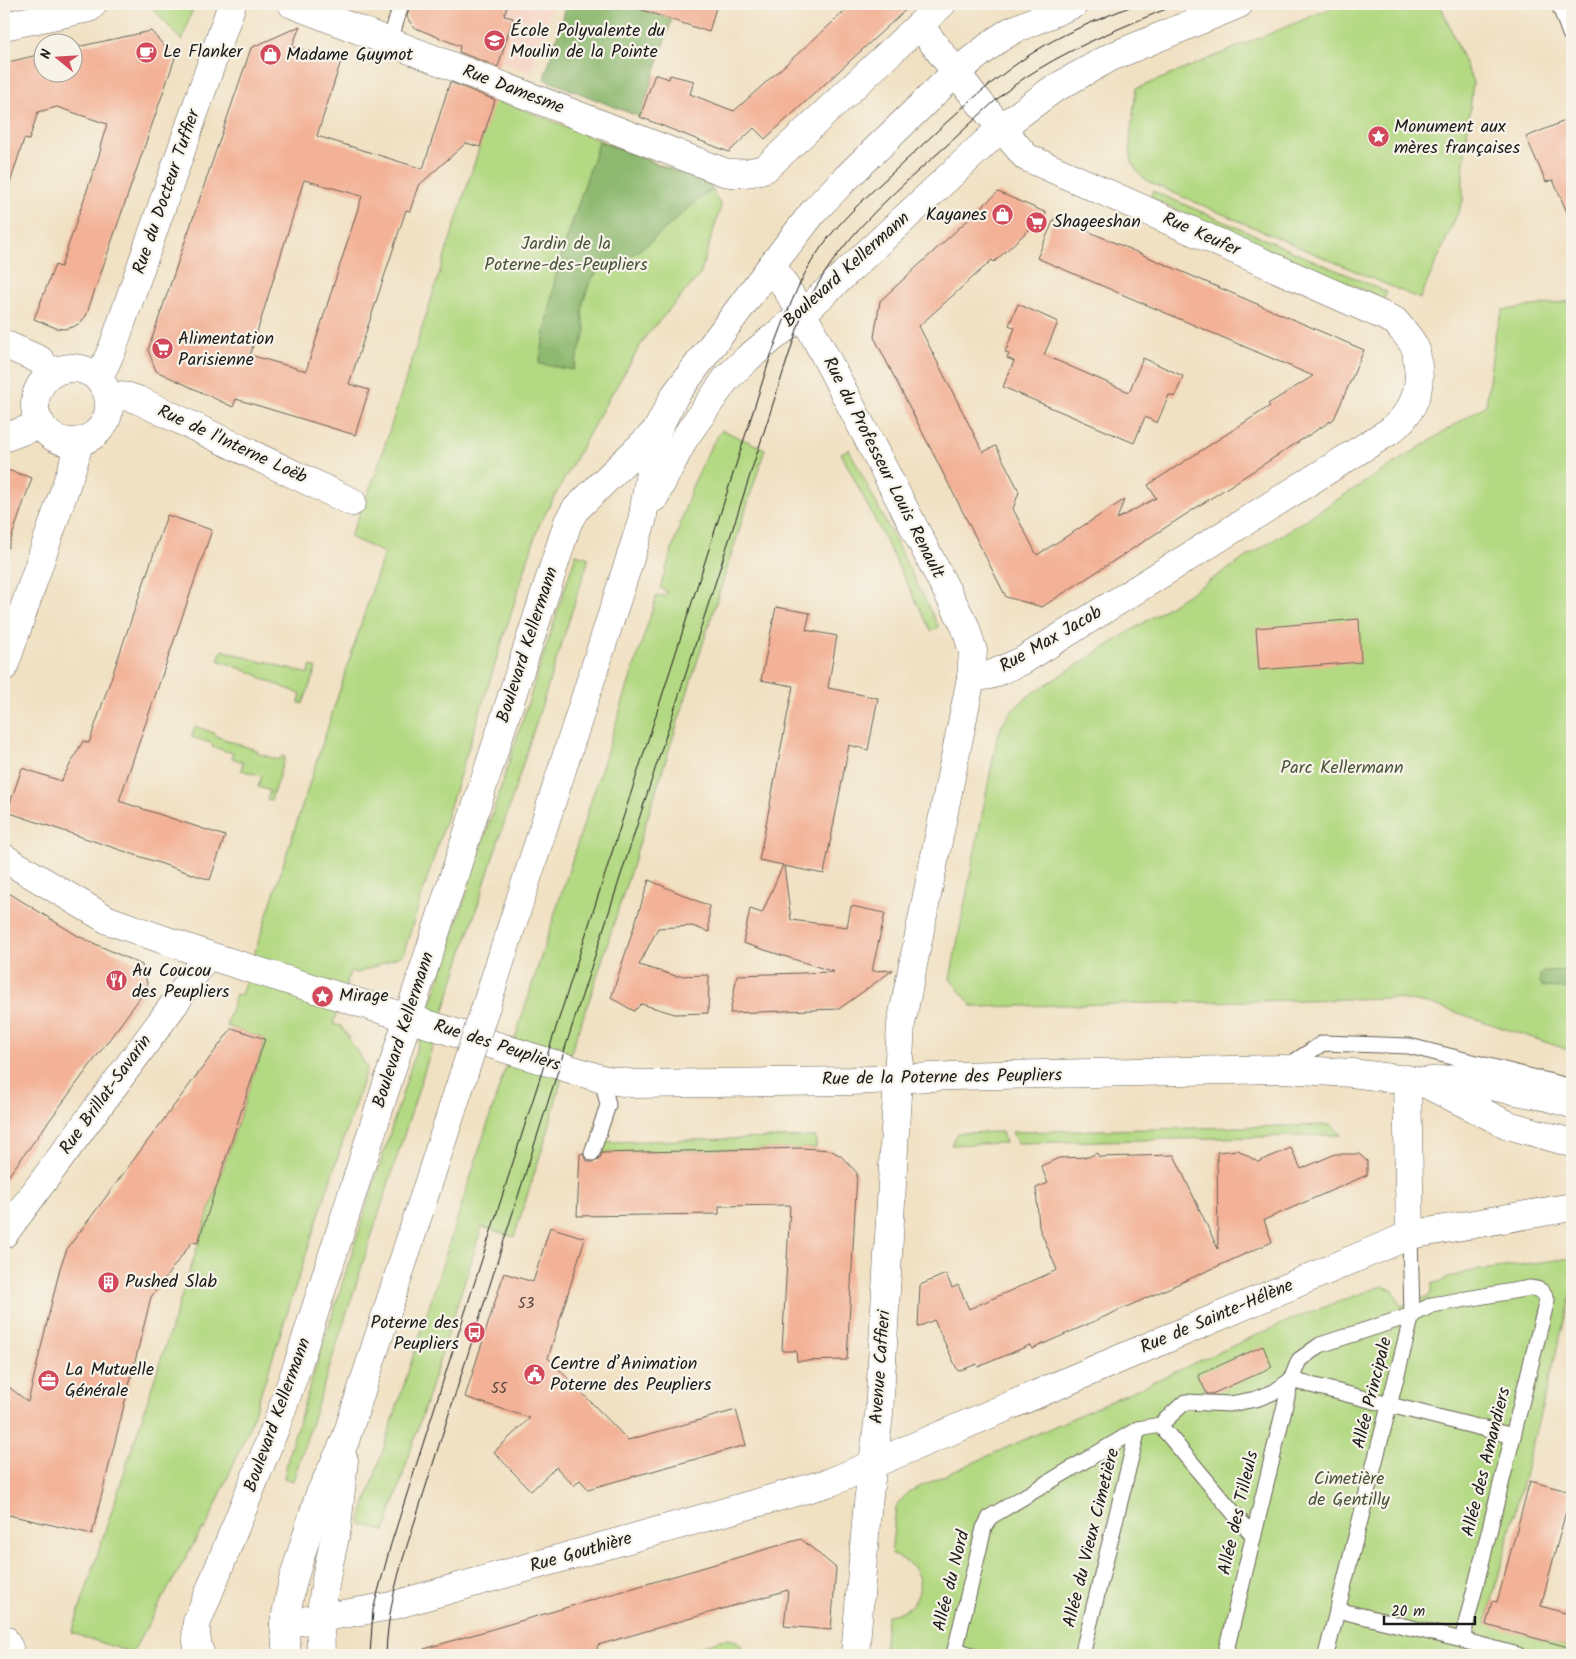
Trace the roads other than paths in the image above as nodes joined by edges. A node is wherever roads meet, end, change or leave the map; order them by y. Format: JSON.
{"nodes":[{"id":1,"x":93,"y":4,"type":"edge"},
{"id":2,"x":232,"y":4,"type":"edge"},
{"id":3,"x":292,"y":4,"type":"edge"},
{"id":4,"x":401,"y":4,"type":"edge"},
{"id":5,"x":942,"y":4,"type":"edge"},
{"id":6,"x":1074,"y":4,"type":"edge"},
{"id":7,"x":1239,"y":4,"type":"edge"},
{"id":8,"x":1559,"y":4,"type":"edge"},
{"id":9,"x":4,"y":26,"type":"edge"},
{"id":10,"x":920,"y":26,"type":"junction"},
{"id":11,"x":1572,"y":32,"type":"edge"},
{"id":12,"x":390,"y":42,"type":"junction"},
{"id":13,"x":956,"y":72,"type":"junction"},
{"id":14,"x":1001,"y":128,"type":"junction"},
{"id":15,"x":772,"y":264,"type":"junction"},
{"id":16,"x":802,"y":314,"type":"junction"},
{"id":17,"x":4,"y":344,"type":"edge"},
{"id":18,"x":1419,"y":373,"type":"joint"},
{"id":19,"x":51,"y":374,"type":"junction"},
{"id":20,"x":103,"y":386,"type":"junction"},
{"id":21,"x":41,"y":424,"type":"junction"},
{"id":22,"x":657,"y":430,"type":"junction"},
{"id":23,"x":4,"y":438,"type":"edge"},
{"id":24,"x":79,"y":443,"type":"junction"},
{"id":25,"x":352,"y":502,"type":"dead end"},
{"id":26,"x":642,"y":521,"type":"junction"},
{"id":27,"x":4,"y":667,"type":"edge"},
{"id":28,"x":971,"y":678,"type":"junction"},
{"id":29,"x":4,"y":858,"type":"edge"},
{"id":30,"x":207,"y":955,"type":"junction"},
{"id":31,"x":408,"y":1018,"type":"junction"},
{"id":32,"x":1282,"y":1069,"type":"junction"},
{"id":33,"x":899,"y":1078,"type":"junction"},
{"id":34,"x":602,"y":1080,"type":"junction"},
{"id":35,"x":1415,"y":1080,"type":"junction"},
{"id":36,"x":1572,"y":1087,"type":"edge"},
{"id":37,"x":1572,"y":1104,"type":"edge"},
{"id":38,"x":1572,"y":1143,"type":"edge"},
{"id":39,"x":592,"y":1153,"type":"dead end"},
{"id":40,"x":1572,"y":1207,"type":"edge"},
{"id":41,"x":4,"y":1234,"type":"edge"},
{"id":42,"x":1410,"y":1235,"type":"junction"},
{"id":43,"x":1545,"y":1293,"type":"joint"},
{"id":44,"x":1412,"y":1315,"type":"junction"},
{"id":45,"x":1291,"y":1380,"type":"junction"},
{"id":46,"x":1390,"y":1405,"type":"junction"},
{"id":47,"x":1160,"y":1425,"type":"junction"},
{"id":48,"x":1138,"y":1429,"type":"junction"},
{"id":49,"x":1513,"y":1436,"type":"junction"},
{"id":50,"x":346,"y":1441,"type":"junction"},
{"id":51,"x":873,"y":1465,"type":"junction"},
{"id":52,"x":1253,"y":1536,"type":"junction"},
{"id":53,"x":1337,"y":1610,"type":"junction"},
{"id":54,"x":320,"y":1618,"type":"junction"},
{"id":55,"x":284,"y":1624,"type":"junction"},
{"id":56,"x":4,"y":1638,"type":"edge"},
{"id":57,"x":1462,"y":1640,"type":"junction"},
{"id":58,"x":954,"y":1653,"type":"edge"},
{"id":59,"x":316,"y":1654,"type":"edge"},
{"id":60,"x":10,"y":1655,"type":"edge"},
{"id":61,"x":201,"y":1655,"type":"edge"},
{"id":62,"x":286,"y":1655,"type":"edge"},
{"id":63,"x":855,"y":1655,"type":"edge"},
{"id":64,"x":972,"y":1655,"type":"edge"},
{"id":65,"x":1082,"y":1655,"type":"edge"},
{"id":66,"x":1224,"y":1655,"type":"edge"},
{"id":67,"x":1326,"y":1655,"type":"edge"},
{"id":68,"x":1518,"y":1655,"type":"edge"}],
"edges":[{"from":1,"to":9,"type":"street"},
{"from":2,"to":20,"type":"street","name":"Rue du Docteur Tuffier"},
{"from":3,"to":12,"type":"street","name":"Rue Damesme"},
{"from":4,"to":12,"type":"lane"},
{"from":5,"to":10,"type":"street"},
{"from":6,"to":13,"type":"street","name":"Boulevard Kellermann"},
{"from":7,"to":14,"type":"street","name":"Boulevard Kellermann"},
{"from":8,"to":11,"type":"lane"},
{"from":10,"to":12,"type":"street","name":"Rue Damesme"},
{"from":10,"to":13,"type":"street","name":"Rue Keufer"},
{"from":13,"to":14,"type":"street","name":"Rue Keufer"},
{"from":13,"to":15,"type":"street","name":"Boulevard Kellermann"},
{"from":14,"to":16,"type":"street","name":"Boulevard Kellermann"},
{"from":14,"to":18,"type":"street","name":"Rue Keufer"},
{"from":15,"to":16,"type":"street","name":"Rue du Professeur Louis Renault"},
{"from":15,"to":22,"type":"street","name":"Boulevard Kellermann"},
{"from":16,"to":26,"type":"street","name":"Boulevard Kellermann"},
{"from":16,"to":28,"type":"street","name":"Rue du Professeur Louis Renault"},
{"from":17,"to":19,"type":"street"},
{"from":18,"to":28,"type":"street","name":"Rue Max Jacob"},
{"from":19,"to":20,"type":"street"},
{"from":19,"to":21,"type":"street"},
{"from":20,"to":24,"type":"street"},
{"from":20,"to":25,"type":"street","name":"Rue de l'Interne Loëb"},
{"from":21,"to":23,"type":"street"},
{"from":21,"to":24,"type":"street"},
{"from":22,"to":26,"type":"street","name":"Boulevard Kellermann"},
{"from":22,"to":31,"type":"street","name":"Boulevard Kellermann"},
{"from":24,"to":27,"type":"street"},
{"from":26,"to":50,"type":"street","name":"Boulevard Kellermann","bridge":true},
{"from":28,"to":33,"type":"street"},
{"from":29,"to":30,"type":"street","name":"Rue des Peupliers"},
{"from":30,"to":31,"type":"street","name":"Rue des Peupliers"},
{"from":30,"to":41,"type":"street","name":"Rue Brillat-Savarin"},
{"from":31,"to":34,"type":"street","name":"Rue des Peupliers"},
{"from":31,"to":61,"type":"street","name":"Boulevard Kellermann"},
{"from":32,"to":33,"type":"street","name":"Rue de la Poterne des Peupliers"},
{"from":32,"to":35,"type":"street","name":"Rue de la Poterne des Peupliers"},
{"from":32,"to":36,"type":"lane"},
{"from":33,"to":34,"type":"street","name":"Rue de la Poterne des Peupliers"},
{"from":33,"to":51,"type":"street","name":"Avenue Caffieri"},
{"from":34,"to":39,"type":"lane"},
{"from":35,"to":37,"type":"street","name":"Rue de la Poterne des Peupliers"},
{"from":35,"to":38,"type":"street"},
{"from":35,"to":42,"type":"street"},
{"from":40,"to":42,"type":"street","name":"Rue de Sainte-Hélène"},
{"from":42,"to":44,"type":"lane","name":"Allée Principale"},
{"from":42,"to":51,"type":"street","name":"Rue de Sainte-Hélène"},
{"from":43,"to":44,"type":"lane","name":"Allée des Tilleuls"},
{"from":43,"to":49,"type":"lane","name":"Allée des Amandiers"},
{"from":44,"to":45,"type":"lane","name":"Allée des Tilleuls"},
{"from":44,"to":46,"type":"lane","name":"Allée Principale"},
{"from":45,"to":46,"type":"lane"},
{"from":45,"to":47,"type":"lane"},
{"from":45,"to":52,"type":"lane","name":"Allée des Tilleuls"},
{"from":46,"to":49,"type":"lane"},
{"from":46,"to":53,"type":"lane","name":"Allée Principale"},
{"from":47,"to":48,"type":"lane"},
{"from":47,"to":52,"type":"lane"},
{"from":48,"to":58,"type":"lane","name":"Allée du Nord"},
{"from":48,"to":65,"type":"lane","name":"Allée du Vieux Cimetière"},
{"from":49,"to":57,"type":"lane","name":"Allée des Amandiers"},
{"from":50,"to":54,"type":"street","name":"Boulevard Kellermann"},
{"from":50,"to":55,"type":"street","name":"Boulevard Kellermann"},
{"from":51,"to":54,"type":"street","name":"Rue Gouthière"},
{"from":51,"to":63,"type":"street","name":"Avenue Caffieri"},
{"from":52,"to":66,"type":"lane","name":"Allée des Tilleuls"},
{"from":53,"to":57,"type":"lane"},
{"from":53,"to":67,"type":"lane","name":"Allée Principale"},
{"from":54,"to":55,"type":"street","name":"Rue Gouthière"},
{"from":54,"to":59,"type":"street","name":"Boulevard Kellermann"},
{"from":55,"to":62,"type":"street","name":"Boulevard Kellermann"},
{"from":56,"to":60,"type":"street"},
{"from":57,"to":68,"type":"lane"},
{"from":58,"to":64,"type":"lane"}]}
